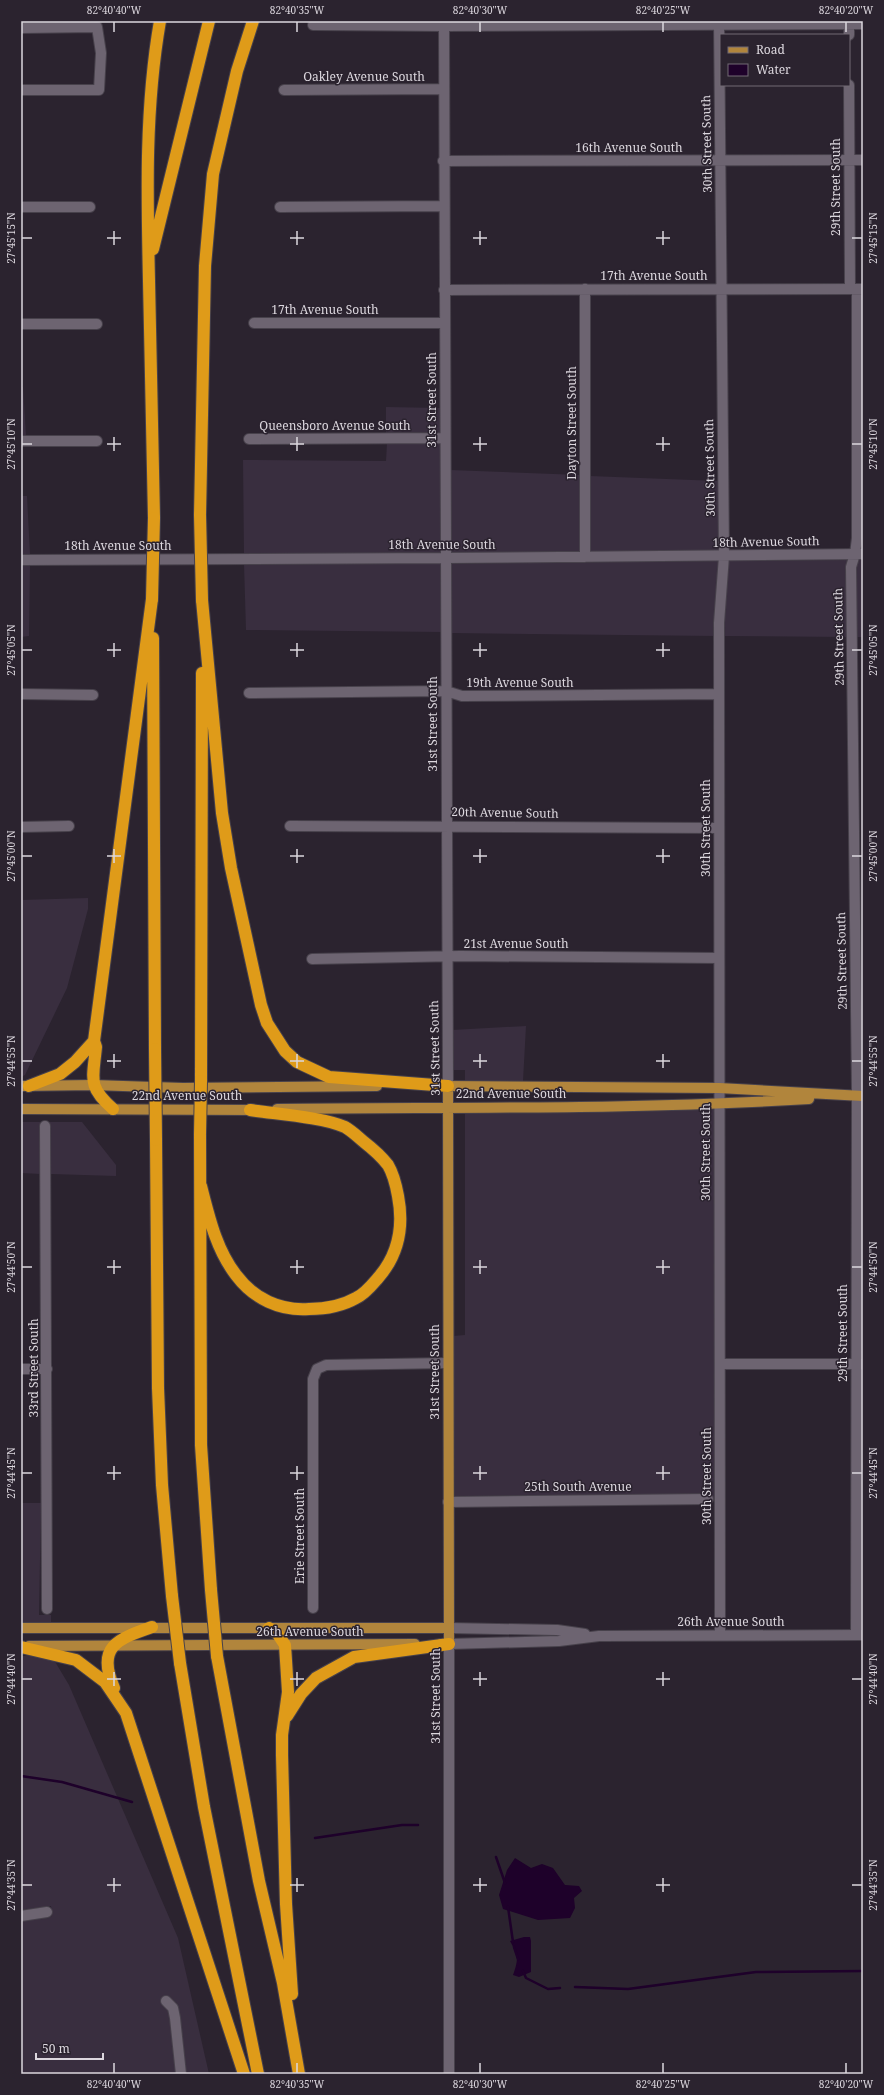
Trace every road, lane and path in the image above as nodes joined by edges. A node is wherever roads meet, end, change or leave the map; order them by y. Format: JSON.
{"nodes":[{"id":1,"x":160,"y":21,"type":"edge"},
{"id":2,"x":208,"y":21,"type":"edge"},
{"id":3,"x":253,"y":21,"type":"edge"},
{"id":4,"x":849,"y":22,"type":"edge"},
{"id":5,"x":336,"y":23,"type":"edge"},
{"id":6,"x":444,"y":23,"type":"edge"},
{"id":7,"x":719,"y":23,"type":"edge"},
{"id":8,"x":863,"y":24,"type":"edge"},
{"id":9,"x":313,"y":25,"type":"dead end"},
{"id":10,"x":21,"y":28,"type":"edge"},
{"id":11,"x":849,"y":34,"type":"edge"},
{"id":12,"x":849,"y":86,"type":"edge"},
{"id":13,"x":443,"y":89,"type":"junction"},
{"id":14,"x":21,"y":90,"type":"edge"},
{"id":15,"x":284,"y":90,"type":"dead end"},
{"id":16,"x":849,"y":160,"type":"junction"},
{"id":17,"x":863,"y":160,"type":"edge"},
{"id":18,"x":443,"y":161,"type":"junction"},
{"id":19,"x":720,"y":161,"type":"junction"},
{"id":20,"x":443,"y":206,"type":"junction"},
{"id":21,"x":21,"y":207,"type":"edge"},
{"id":22,"x":90,"y":207,"type":"dead end"},
{"id":23,"x":280,"y":207,"type":"dead end"},
{"id":24,"x":149,"y":268,"type":"junction"},
{"id":25,"x":585,"y":289,"type":"junction"},
{"id":26,"x":721,"y":289,"type":"junction"},
{"id":27,"x":857,"y":289,"type":"edge"},
{"id":28,"x":444,"y":290,"type":"junction"},
{"id":29,"x":254,"y":323,"type":"dead end"},
{"id":30,"x":444,"y":323,"type":"junction"},
{"id":31,"x":21,"y":324,"type":"edge"},
{"id":32,"x":97,"y":324,"type":"dead end"},
{"id":33,"x":445,"y":438,"type":"junction"},
{"id":34,"x":249,"y":439,"type":"dead end"},
{"id":35,"x":21,"y":441,"type":"edge"},
{"id":36,"x":97,"y":441,"type":"dead end"},
{"id":37,"x":859,"y":554,"type":"edge"},
{"id":38,"x":724,"y":556,"type":"junction"},
{"id":39,"x":585,"y":557,"type":"junction"},
{"id":40,"x":445,"y":558,"type":"junction"},
{"id":41,"x":21,"y":560,"type":"edge"},
{"id":42,"x":152,"y":599,"type":"junction"},
{"id":43,"x":202,"y":600,"type":"junction"},
{"id":44,"x":446,"y":691,"type":"junction"},
{"id":45,"x":249,"y":693,"type":"dead end"},
{"id":46,"x":21,"y":694,"type":"edge"},
{"id":47,"x":719,"y":694,"type":"junction"},
{"id":48,"x":93,"y":695,"type":"dead end"},
{"id":49,"x":446,"y":825,"type":"junction"},
{"id":50,"x":69,"y":826,"type":"dead end"},
{"id":51,"x":290,"y":826,"type":"dead end"},
{"id":52,"x":21,"y":827,"type":"edge"},
{"id":53,"x":719,"y":828,"type":"junction"},
{"id":54,"x":446,"y":956,"type":"junction"},
{"id":55,"x":719,"y":958,"type":"junction"},
{"id":56,"x":312,"y":959,"type":"dead end"},
{"id":57,"x":94,"y":1042,"type":"junction"},
{"id":58,"x":93,"y":1085,"type":"junction"},
{"id":59,"x":25,"y":1086,"type":"edge"},
{"id":60,"x":448,"y":1086,"type":"junction"},
{"id":61,"x":719,"y":1088,"type":"junction"},
{"id":62,"x":860,"y":1096,"type":"edge"},
{"id":63,"x":719,"y":1104,"type":"junction"},
{"id":64,"x":448,"y":1107,"type":"junction"},
{"id":65,"x":21,"y":1109,"type":"edge"},
{"id":66,"x":113,"y":1109,"type":"junction"},
{"id":67,"x":250,"y":1110,"type":"junction"},
{"id":68,"x":45,"y":1126,"type":"dead end"},
{"id":69,"x":201,"y":1186,"type":"junction"},
{"id":70,"x":448,"y":1363,"type":"junction"},
{"id":71,"x":720,"y":1364,"type":"junction"},
{"id":72,"x":860,"y":1364,"type":"edge"},
{"id":73,"x":21,"y":1369,"type":"edge"},
{"id":74,"x":47,"y":1369,"type":"junction"},
{"id":75,"x":708,"y":1499,"type":"dead end"},
{"id":76,"x":448,"y":1502,"type":"junction"},
{"id":77,"x":313,"y":1608,"type":"dead end"},
{"id":78,"x":47,"y":1609,"type":"dead end"},
{"id":79,"x":152,"y":1627,"type":"junction"},
{"id":80,"x":21,"y":1628,"type":"edge"},
{"id":81,"x":269,"y":1628,"type":"junction"},
{"id":82,"x":449,"y":1628,"type":"junction"},
{"id":83,"x":720,"y":1635,"type":"junction"},
{"id":84,"x":860,"y":1635,"type":"edge"},
{"id":85,"x":599,"y":1636,"type":"junction"},
{"id":86,"x":449,"y":1644,"type":"junction"},
{"id":87,"x":113,"y":1645,"type":"junction"},
{"id":88,"x":285,"y":1645,"type":"junction"},
{"id":89,"x":21,"y":1646,"type":"edge"},
{"id":90,"x":126,"y":1713,"type":"junction"},
{"id":91,"x":282,"y":1735,"type":"junction"},
{"id":92,"x":47,"y":1912,"type":"dead end"},
{"id":93,"x":21,"y":1916,"type":"edge"},
{"id":94,"x":166,"y":2002,"type":"dead end"},
{"id":95,"x":293,"y":2043,"type":"junction"},
{"id":96,"x":181,"y":2074,"type":"edge"},
{"id":97,"x":244,"y":2074,"type":"edge"},
{"id":98,"x":258,"y":2074,"type":"edge"},
{"id":99,"x":299,"y":2074,"type":"edge"},
{"id":100,"x":449,"y":2074,"type":"edge"}],
"edges":[{"from":1,"to":24,"type":"highway"},
{"from":2,"to":24,"type":"highway"},
{"from":3,"to":43,"type":"highway","bridge":true},
{"from":4,"to":7,"type":"street"},
{"from":4,"to":8,"type":"street"},
{"from":4,"to":11,"type":"street"},
{"from":5,"to":6,"type":"street"},
{"from":5,"to":9,"type":"street"},
{"from":6,"to":7,"type":"street"},
{"from":6,"to":13,"type":"street","name":"31st Street South"},
{"from":7,"to":19,"type":"street","name":"30th Street South"},
{"from":10,"to":14,"type":"street"},
{"from":12,"to":16,"type":"street","name":"29th Street South"},
{"from":13,"to":15,"type":"street","name":"Oakley Avenue South"},
{"from":13,"to":18,"type":"street","name":"31st Street South"},
{"from":16,"to":17,"type":"street","name":"16th Avenue South"},
{"from":16,"to":19,"type":"street","name":"16th Avenue South"},
{"from":16,"to":27,"type":"street","name":"29th Street South"},
{"from":18,"to":19,"type":"street","name":"16th Avenue South"},
{"from":18,"to":20,"type":"street","name":"31st Street South"},
{"from":19,"to":26,"type":"street","name":"30th Street South"},
{"from":20,"to":23,"type":"street"},
{"from":20,"to":28,"type":"street","name":"31st Street South"},
{"from":21,"to":22,"type":"street"},
{"from":24,"to":42,"type":"highway","bridge":true},
{"from":25,"to":26,"type":"street","name":"17th Avenue South"},
{"from":25,"to":28,"type":"street","name":"17th Avenue South"},
{"from":25,"to":39,"type":"street","name":"Dayton Street South"},
{"from":26,"to":27,"type":"street","name":"17th Avenue South"},
{"from":26,"to":38,"type":"street","name":"30th Street South"},
{"from":27,"to":37,"type":"street","name":"29th Street South"},
{"from":28,"to":30,"type":"street","name":"31st Street South"},
{"from":29,"to":30,"type":"street","name":"17th Avenue South"},
{"from":30,"to":33,"type":"street","name":"31st Street South"},
{"from":31,"to":32,"type":"street"},
{"from":33,"to":34,"type":"street","name":"Queensboro Avenue South"},
{"from":33,"to":40,"type":"street","name":"31st Street South"},
{"from":35,"to":36,"type":"street"},
{"from":37,"to":38,"type":"street","name":"18th Avenue South"},
{"from":37,"to":62,"type":"street","name":"29th Street South"},
{"from":38,"to":39,"type":"street","name":"18th Avenue South"},
{"from":38,"to":47,"type":"street","name":"30th Street South"},
{"from":39,"to":40,"type":"street","name":"18th Avenue South"},
{"from":40,"to":41,"type":"street","name":"18th Avenue South"},
{"from":40,"to":44,"type":"street","name":"31st Street South"},
{"from":42,"to":57,"type":"highway"},
{"from":42,"to":98,"type":"highway","bridge":true},
{"from":43,"to":60,"type":"highway"},
{"from":43,"to":69,"type":"highway","bridge":true},
{"from":44,"to":45,"type":"street","name":"19th Avenue South"},
{"from":44,"to":47,"type":"street","name":"19th Avenue South"},
{"from":44,"to":49,"type":"street","name":"31st Street South"},
{"from":46,"to":48,"type":"street"},
{"from":47,"to":53,"type":"street","name":"30th Street South"},
{"from":49,"to":51,"type":"street","name":"20th Avenue South"},
{"from":49,"to":53,"type":"street","name":"20th Avenue South"},
{"from":49,"to":54,"type":"street","name":"31st Street South"},
{"from":50,"to":52,"type":"street"},
{"from":53,"to":55,"type":"street","name":"30th Street South"},
{"from":54,"to":55,"type":"street","name":"21st Avenue South"},
{"from":54,"to":56,"type":"street","name":"21st Avenue South"},
{"from":54,"to":60,"type":"street","name":"31st Street South"},
{"from":55,"to":61,"type":"street","name":"30th Street South"},
{"from":57,"to":58,"type":"highway"},
{"from":57,"to":59,"type":"highway"},
{"from":58,"to":59,"type":"main road","name":"22nd Avenue South"},
{"from":58,"to":60,"type":"main road","name":"22nd Avenue South"},
{"from":58,"to":66,"type":"highway"},
{"from":60,"to":61,"type":"main road","name":"22nd Avenue South"},
{"from":60,"to":64,"type":"main road","name":"31st Street South"},
{"from":61,"to":62,"type":"main road","name":"22nd Avenue South"},
{"from":61,"to":63,"type":"street","name":"30th Street South"},
{"from":62,"to":63,"type":"main road","name":"22nd Avenue South"},
{"from":62,"to":72,"type":"street","name":"29th Street South"},
{"from":63,"to":64,"type":"main road","name":"22nd Avenue South"},
{"from":63,"to":71,"type":"street","name":"30th Street South"},
{"from":64,"to":67,"type":"main road","name":"22nd Avenue South"},
{"from":64,"to":70,"type":"main road","name":"31st Street South"},
{"from":65,"to":66,"type":"main road","name":"22nd Avenue South"},
{"from":66,"to":67,"type":"main road","name":"22nd Avenue South"},
{"from":67,"to":69,"type":"highway"},
{"from":68,"to":74,"type":"street","name":"33rd Street South"},
{"from":69,"to":95,"type":"highway","bridge":true},
{"from":70,"to":76,"type":"main road","name":"31st Street South"},
{"from":70,"to":77,"type":"street","name":"Erie Street South"},
{"from":71,"to":72,"type":"street"},
{"from":71,"to":83,"type":"street","name":"30th Street South"},
{"from":72,"to":84,"type":"street","name":"29th Street South"},
{"from":73,"to":74,"type":"street"},
{"from":74,"to":78,"type":"street","name":"33rd Street South"},
{"from":75,"to":76,"type":"street","name":"25th South Avenue"},
{"from":76,"to":82,"type":"main road","name":"31st Street South"},
{"from":79,"to":80,"type":"main road","name":"26th Avenue South"},
{"from":79,"to":81,"type":"main road","name":"26th Avenue South"},
{"from":79,"to":87,"type":"highway"},
{"from":81,"to":82,"type":"main road","name":"26th Avenue South"},
{"from":81,"to":88,"type":"highway"},
{"from":82,"to":85,"type":"street","name":"26th Avenue South"},
{"from":82,"to":86,"type":"main road","name":"31st Street South"},
{"from":83,"to":84,"type":"street","name":"26th Avenue South"},
{"from":83,"to":85,"type":"street","name":"26th Avenue South"},
{"from":85,"to":86,"type":"street","name":"26th Avenue South"},
{"from":86,"to":88,"type":"main road","name":"26th Avenue South"},
{"from":86,"to":91,"type":"highway"},
{"from":86,"to":100,"type":"street","name":"31st Street South"},
{"from":87,"to":88,"type":"main road","name":"26th Avenue South"},
{"from":87,"to":89,"type":"main road","name":"26th Avenue South"},
{"from":87,"to":90,"type":"highway"},
{"from":88,"to":91,"type":"highway"},
{"from":89,"to":90,"type":"highway"},
{"from":90,"to":97,"type":"highway"},
{"from":91,"to":95,"type":"highway"},
{"from":92,"to":93,"type":"street"},
{"from":94,"to":96,"type":"street"},
{"from":95,"to":99,"type":"highway"}]}
